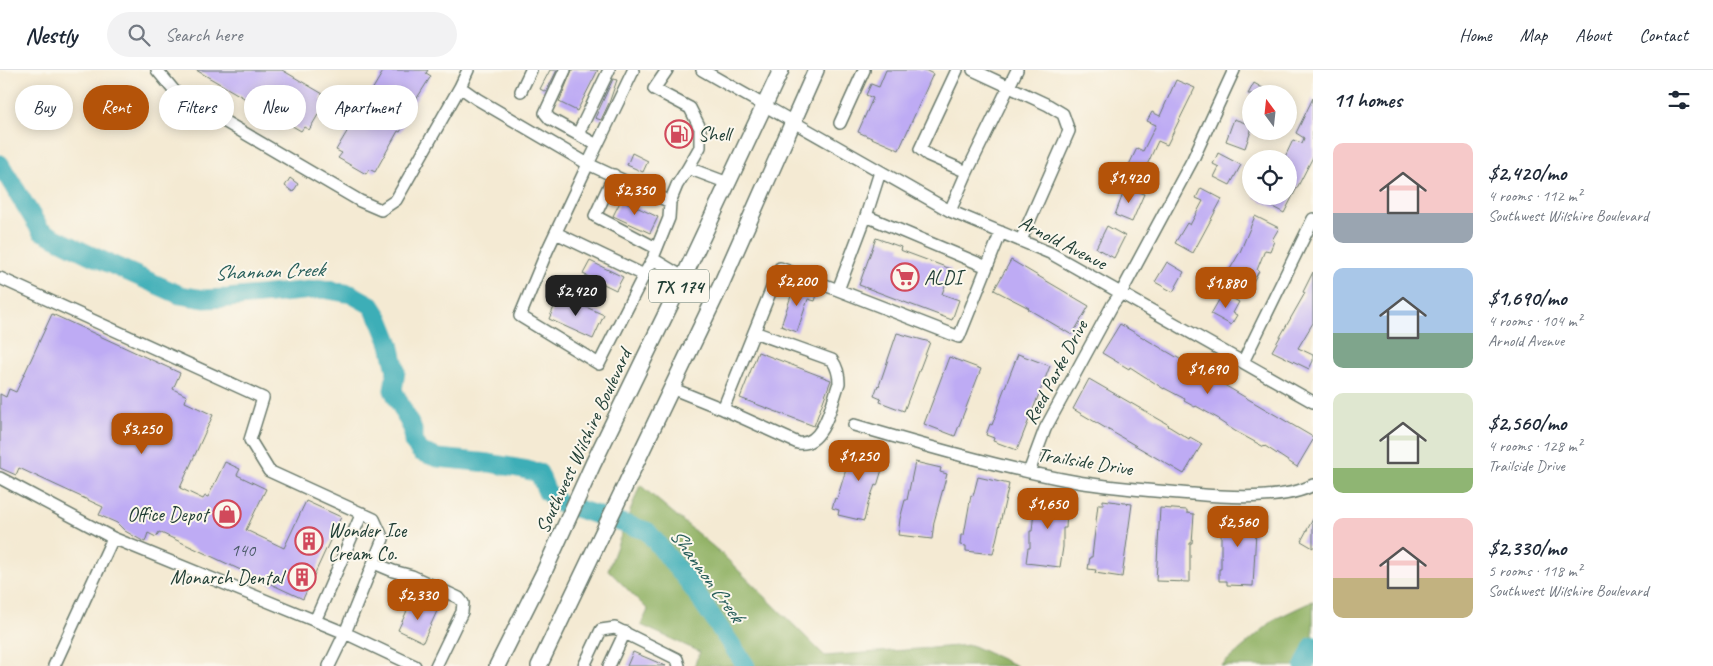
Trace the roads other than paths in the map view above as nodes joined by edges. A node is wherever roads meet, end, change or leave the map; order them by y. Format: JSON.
{"nodes":[{"id":1,"x":156,"y":70,"type":"edge"},
{"id":2,"x":468,"y":70,"type":"edge"},
{"id":3,"x":531,"y":70,"type":"edge"},
{"id":4,"x":565,"y":70,"type":"edge"},
{"id":5,"x":610,"y":70,"type":"edge"},
{"id":6,"x":632,"y":70,"type":"edge"},
{"id":7,"x":667,"y":70,"type":"edge"},
{"id":8,"x":702,"y":70,"type":"edge"},
{"id":9,"x":781,"y":70,"type":"edge"},
{"id":10,"x":816,"y":70,"type":"edge"},
{"id":11,"x":864,"y":70,"type":"edge"},
{"id":12,"x":957,"y":70,"type":"edge"},
{"id":13,"x":973,"y":70,"type":"edge"},
{"id":14,"x":1016,"y":70,"type":"edge"},
{"id":15,"x":1234,"y":70,"type":"edge"},
{"id":16,"x":460,"y":87,"type":"junction"},
{"id":17,"x":1008,"y":87,"type":"junction"},
{"id":18,"x":521,"y":91,"type":"dead end"},
{"id":19,"x":764,"y":106,"type":"junction"},
{"id":20,"x":793,"y":122,"type":"junction"},
{"id":21,"x":840,"y":123,"type":"dead end"},
{"id":22,"x":578,"y":134,"type":"junction"},
{"id":23,"x":597,"y":145,"type":"junction"},
{"id":24,"x":588,"y":164,"type":"junction"},
{"id":25,"x":688,"y":168,"type":"junction"},
{"id":26,"x":880,"y":172,"type":"junction"},
{"id":27,"x":966,"y":172,"type":"junction"},
{"id":28,"x":614,"y":175,"type":"junction"},
{"id":29,"x":728,"y":183,"type":"junction"},
{"id":30,"x":670,"y":202,"type":"junction"},
{"id":31,"x":950,"y":211,"type":"junction"},
{"id":32,"x":866,"y":216,"type":"junction"},
{"id":33,"x":1313,"y":219,"type":"edge"},
{"id":34,"x":1001,"y":232,"type":"junction"},
{"id":35,"x":556,"y":233,"type":"junction"},
{"id":36,"x":1021,"y":240,"type":"junction"},
{"id":37,"x":654,"y":254,"type":"junction"},
{"id":38,"x":987,"y":267,"type":"junction"},
{"id":39,"x":644,"y":275,"type":"junction"},
{"id":40,"x":684,"y":277,"type":"junction"},
{"id":41,"x":0,"y":278,"type":"edge"},
{"id":42,"x":838,"y":290,"type":"junction"},
{"id":43,"x":1121,"y":293,"type":"junction"},
{"id":44,"x":754,"y":332,"type":"junction"},
{"id":45,"x":1243,"y":362,"type":"junction"},
{"id":46,"x":671,"y":388,"type":"junction"},
{"id":47,"x":1313,"y":402,"type":"edge"},
{"id":48,"x":723,"y":409,"type":"junction"},
{"id":49,"x":854,"y":425,"type":"dead end"},
{"id":50,"x":1029,"y":472,"type":"junction"},
{"id":51,"x":0,"y":478,"type":"edge"},
{"id":52,"x":1313,"y":485,"type":"edge"},
{"id":53,"x":362,"y":513,"type":"junction"},
{"id":54,"x":113,"y":538,"type":"junction"},
{"id":55,"x":374,"y":563,"type":"junction"},
{"id":56,"x":315,"y":621,"type":"junction"},
{"id":57,"x":625,"y":632,"type":"junction"},
{"id":58,"x":345,"y":633,"type":"junction"},
{"id":59,"x":54,"y":666,"type":"edge"},
{"id":60,"x":329,"y":666,"type":"edge"},
{"id":61,"x":414,"y":666,"type":"edge"},
{"id":62,"x":436,"y":666,"type":"edge"},
{"id":63,"x":497,"y":666,"type":"edge"},
{"id":64,"x":539,"y":666,"type":"edge"},
{"id":65,"x":584,"y":666,"type":"edge"},
{"id":66,"x":609,"y":666,"type":"edge"},
{"id":67,"x":679,"y":666,"type":"edge"}],
"edges":[{"from":1,"to":16,"type":"street"},
{"from":2,"to":16,"type":"street"},
{"from":3,"to":18,"type":"street"},
{"from":4,"to":22,"type":"street"},
{"from":5,"to":22,"type":"street"},
{"from":6,"to":23,"type":"street"},
{"from":7,"to":25,"type":"street"},
{"from":8,"to":19,"type":"street","name":"Arnold Avenue"},
{"from":9,"to":19,"type":"main road","name":"Southwest Wilshire Boulevard","number":"TX 174"},
{"from":10,"to":20,"type":"main road","number":"TX 174"},
{"from":11,"to":21,"type":"street"},
{"from":12,"to":27,"type":"street"},
{"from":13,"to":17,"type":"street"},
{"from":14,"to":17,"type":"street"},
{"from":15,"to":43,"type":"street","name":"Reed Parke Drive"},
{"from":16,"to":24,"type":"street"},
{"from":17,"to":27,"type":"street"},
{"from":17,"to":36,"type":"street"},
{"from":19,"to":20,"type":"street","name":"Arnold Avenue"},
{"from":19,"to":29,"type":"main road","name":"Southwest Wilshire Boulevard","number":"TX 174"},
{"from":20,"to":26,"type":"street","name":"Arnold Avenue"},
{"from":20,"to":46,"type":"main road","number":"TX 174"},
{"from":22,"to":23,"type":"street"},
{"from":23,"to":24,"type":"street"},
{"from":24,"to":28,"type":"street"},
{"from":24,"to":35,"type":"street"},
{"from":25,"to":29,"type":"street"},
{"from":25,"to":30,"type":"street"},
{"from":26,"to":31,"type":"street","name":"Arnold Avenue"},
{"from":26,"to":32,"type":"street"},
{"from":27,"to":31,"type":"street"},
{"from":28,"to":30,"type":"street"},
{"from":28,"to":37,"type":"street"},
{"from":29,"to":40,"type":"main road","name":"Southwest Wilshire Boulevard","number":"TX 174"},
{"from":30,"to":37,"type":"street"},
{"from":31,"to":34,"type":"street","name":"Arnold Avenue"},
{"from":32,"to":38,"type":"street"},
{"from":32,"to":42,"type":"street"},
{"from":33,"to":45,"type":"street"},
{"from":34,"to":36,"type":"street","name":"Arnold Avenue"},
{"from":34,"to":38,"type":"street"},
{"from":35,"to":39,"type":"street"},
{"from":35,"to":39,"type":"street"},
{"from":36,"to":43,"type":"street","name":"Arnold Avenue"},
{"from":37,"to":39,"type":"street"},
{"from":37,"to":40,"type":"street"},
{"from":38,"to":42,"type":"street"},
{"from":40,"to":63,"type":"main road","name":"Southwest Wilshire Boulevard","number":"TX 174"},
{"from":41,"to":53,"type":"street"},
{"from":42,"to":44,"type":"street"},
{"from":43,"to":45,"type":"street","name":"Arnold Avenue"},
{"from":43,"to":50,"type":"street","name":"Reed Parke Drive"},
{"from":44,"to":48,"type":"street"},
{"from":44,"to":48,"type":"street"},
{"from":45,"to":47,"type":"street","name":"Arnold Avenue"},
{"from":46,"to":48,"type":"street"},
{"from":46,"to":64,"type":"main road","number":"TX 174"},
{"from":49,"to":50,"type":"street","name":"Trailside Drive"},
{"from":50,"to":52,"type":"street","name":"Trailside Drive"},
{"from":51,"to":54,"type":"street"},
{"from":53,"to":55,"type":"street"},
{"from":53,"to":56,"type":"street"},
{"from":54,"to":56,"type":"street"},
{"from":54,"to":59,"type":"street"},
{"from":55,"to":58,"type":"street"},
{"from":55,"to":62,"type":"street"},
{"from":56,"to":58,"type":"street"},
{"from":57,"to":65,"type":"street"},
{"from":57,"to":66,"type":"street"},
{"from":57,"to":67,"type":"street"},
{"from":58,"to":60,"type":"street"},
{"from":58,"to":61,"type":"street"}]}
